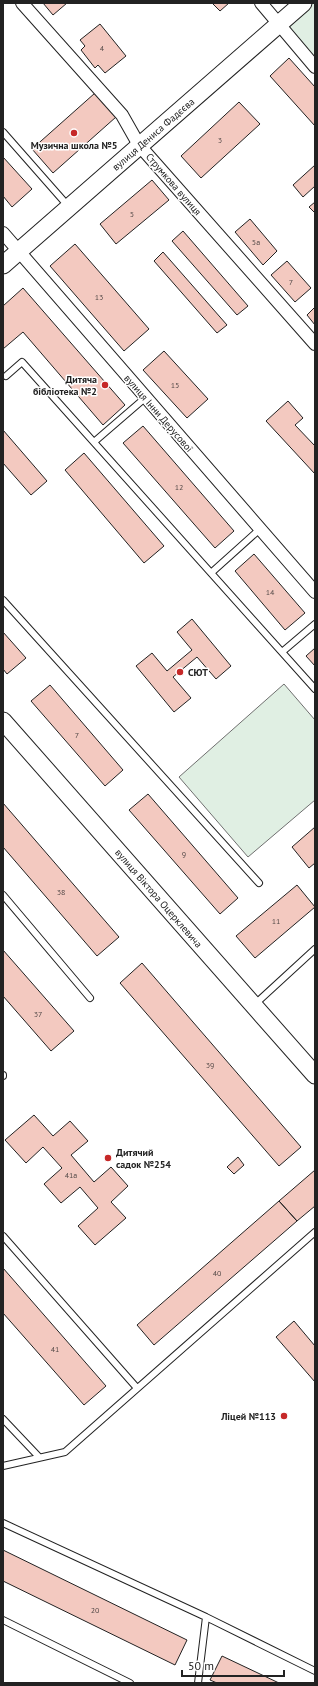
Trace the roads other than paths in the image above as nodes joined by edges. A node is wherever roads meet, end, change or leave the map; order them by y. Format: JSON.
{"nodes":[{"id":1,"x":22,"y":3,"type":"edge"},
{"id":2,"x":261,"y":3,"type":"edge"},
{"id":3,"x":303,"y":3,"type":"edge"},
{"id":4,"x":278,"y":25,"type":"junction"},
{"id":5,"x":315,"y":68,"type":"edge"},
{"id":6,"x":3,"y":132,"type":"edge"},
{"id":7,"x":139,"y":145,"type":"junction"},
{"id":8,"x":70,"y":208,"type":"junction"},
{"id":9,"x":3,"y":233,"type":"edge"},
{"id":10,"x":18,"y":252,"type":"junction"},
{"id":11,"x":3,"y":265,"type":"edge"},
{"id":12,"x":315,"y":344,"type":"edge"},
{"id":13,"x":4,"y":376,"type":"edge"},
{"id":14,"x":145,"y":398,"type":"junction"},
{"id":15,"x":94,"y":442,"type":"junction"},
{"id":16,"x":260,"y":529,"type":"junction"},
{"id":17,"x":211,"y":572,"type":"junction"},
{"id":18,"x":315,"y":592,"type":"edge"},
{"id":19,"x":3,"y":600,"type":"edge"},
{"id":20,"x":315,"y":624,"type":"edge"},
{"id":21,"x":282,"y":652,"type":"junction"},
{"id":22,"x":315,"y":689,"type":"edge"},
{"id":23,"x":3,"y":721,"type":"edge"},
{"id":24,"x":259,"y":883,"type":"dead end"},
{"id":25,"x":3,"y":895,"type":"edge"},
{"id":26,"x":315,"y":949,"type":"edge"},
{"id":27,"x":90,"y":998,"type":"dead end"},
{"id":28,"x":253,"y":1006,"type":"junction"},
{"id":29,"x":315,"y":1075,"type":"edge"},
{"id":30,"x":315,"y":1232,"type":"edge"},
{"id":31,"x":3,"y":1236,"type":"edge"},
{"id":32,"x":138,"y":1388,"type":"junction"},
{"id":33,"x":3,"y":1419,"type":"edge"},
{"id":34,"x":38,"y":1457,"type":"junction"},
{"id":35,"x":3,"y":1466,"type":"edge"},
{"id":36,"x":3,"y":1523,"type":"edge"},
{"id":37,"x":206,"y":1617,"type":"junction"},
{"id":38,"x":3,"y":1620,"type":"edge"},
{"id":39,"x":315,"y":1671,"type":"edge"},
{"id":40,"x":130,"y":1683,"type":"edge"},
{"id":41,"x":198,"y":1683,"type":"edge"}],
"edges":[{"from":1,"to":7,"type":"street","name":"Струмкова вулиця"},
{"from":2,"to":4,"type":"street"},
{"from":3,"to":4,"type":"street","name":"вулиця Дениса Фадєєва"},
{"from":4,"to":5,"type":"street"},
{"from":4,"to":7,"type":"street","name":"вулиця Дениса Фадєєва"},
{"from":6,"to":8,"type":"lane"},
{"from":7,"to":8,"type":"street","name":"вулиця Дениса Фадєєва"},
{"from":7,"to":12,"type":"street","name":"Струмкова вулиця"},
{"from":8,"to":10,"type":"street","name":"вулиця Дениса Фадєєва"},
{"from":9,"to":10,"type":"street","name":"вулиця Інни Дерусової"},
{"from":10,"to":11,"type":"street","name":"вулиця Дениса Фадєєва"},
{"from":10,"to":14,"type":"street","name":"вулиця Інни Дерусової"},
{"from":13,"to":15,"type":"lane"},
{"from":14,"to":15,"type":"lane"},
{"from":14,"to":16,"type":"street","name":"вулиця Інни Дерусової"},
{"from":15,"to":17,"type":"lane"},
{"from":16,"to":17,"type":"lane"},
{"from":16,"to":18,"type":"street","name":"вулиця Інни Дерусової"},
{"from":17,"to":21,"type":"lane"},
{"from":19,"to":24,"type":"lane"},
{"from":20,"to":21,"type":"lane"},
{"from":21,"to":22,"type":"lane"},
{"from":23,"to":28,"type":"street","name":"вулиця Віктора Оцерклевича"},
{"from":25,"to":27,"type":"lane"},
{"from":26,"to":28,"type":"lane"},
{"from":28,"to":29,"type":"street","name":"вулиця Віктора Оцерклевича"},
{"from":30,"to":32,"type":"lane"},
{"from":31,"to":32,"type":"lane"},
{"from":32,"to":34,"type":"lane"},
{"from":33,"to":34,"type":"lane"},
{"from":34,"to":35,"type":"lane"},
{"from":36,"to":37,"type":"lane"},
{"from":37,"to":39,"type":"lane"},
{"from":37,"to":41,"type":"lane"},
{"from":38,"to":40,"type":"lane"}]}
